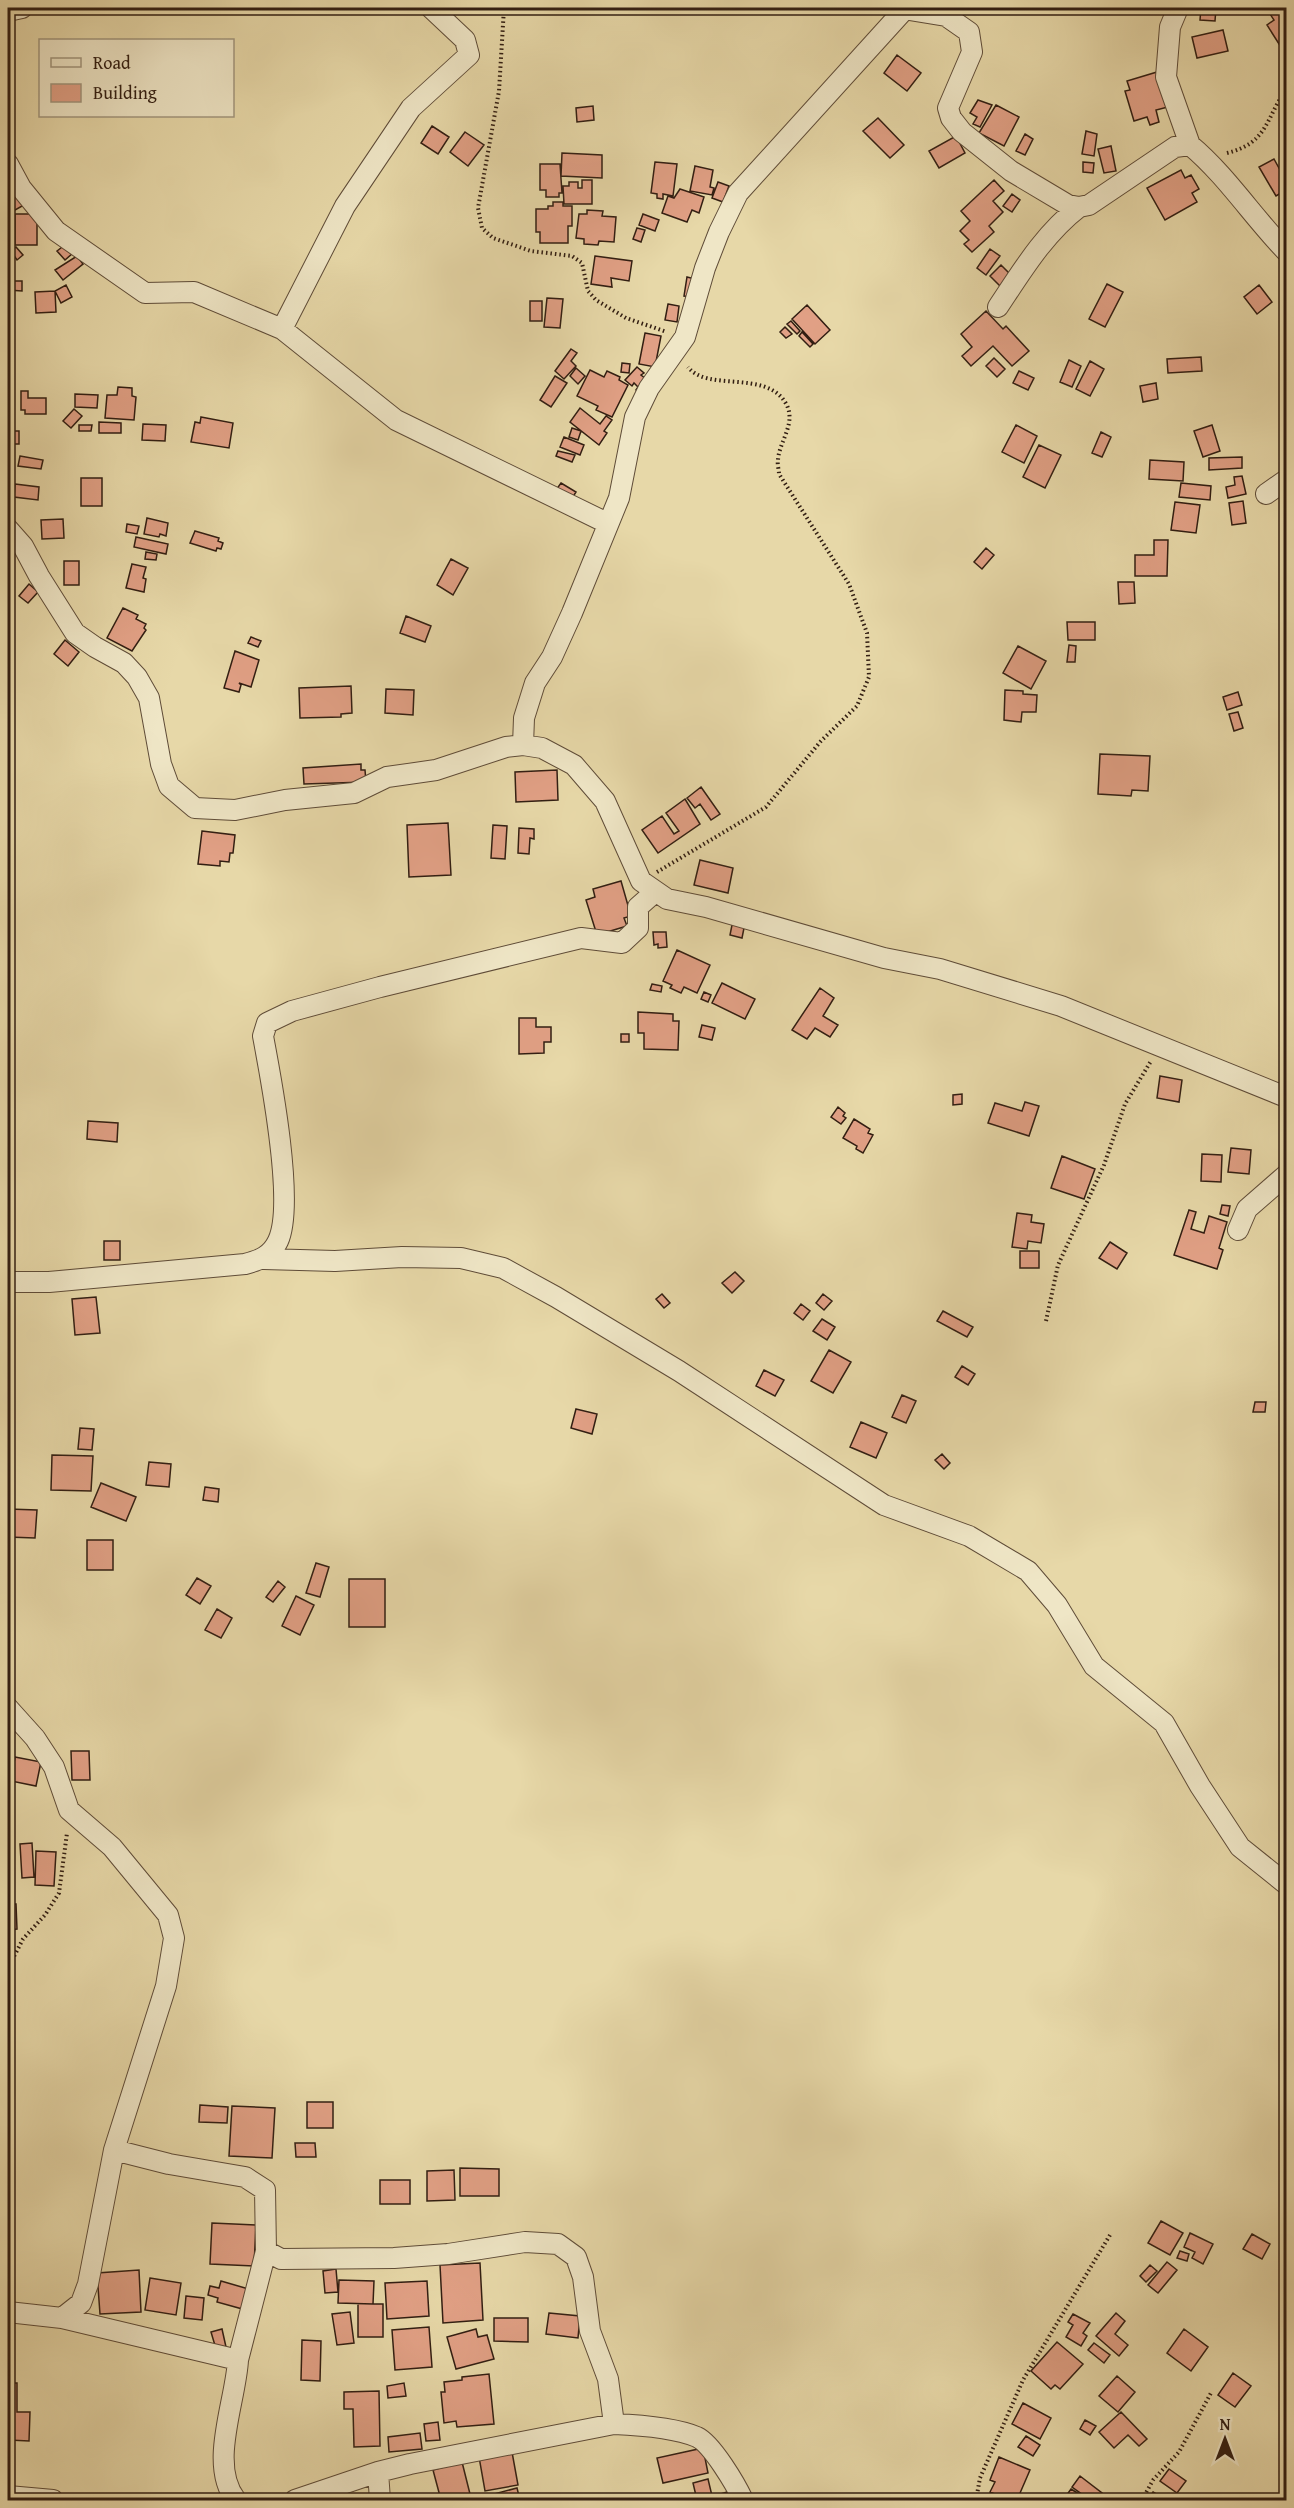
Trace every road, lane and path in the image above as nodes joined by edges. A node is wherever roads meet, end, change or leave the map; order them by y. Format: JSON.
{"nodes":[{"id":1,"x":22,"y":8,"type":"edge"},
{"id":2,"x":431,"y":8,"type":"edge"},
{"id":3,"x":504,"y":8,"type":"edge"},
{"id":4,"x":1178,"y":8,"type":"edge"},
{"id":5,"x":900,"y":9,"type":"edge"},
{"id":6,"x":8,"y":11,"type":"edge"},
{"id":7,"x":1287,"y":90,"type":"edge"},
{"id":8,"x":1190,"y":145,"type":"junction"},
{"id":9,"x":1206,"y":159,"type":"junction"},
{"id":10,"x":8,"y":164,"type":"edge"},
{"id":11,"x":1079,"y":207,"type":"junction"},
{"id":12,"x":1287,"y":251,"type":"edge"},
{"id":13,"x":998,"y":307,"type":"dead end"},
{"id":14,"x":282,"y":329,"type":"junction"},
{"id":15,"x":682,"y":341,"type":"junction"},
{"id":16,"x":1287,"y":480,"type":"edge"},
{"id":17,"x":1266,"y":494,"type":"dead end"},
{"id":18,"x":607,"y":523,"type":"junction"},
{"id":19,"x":8,"y":529,"type":"edge"},
{"id":20,"x":524,"y":745,"type":"junction"},
{"id":21,"x":648,"y":887,"type":"junction"},
{"id":22,"x":1159,"y":1047,"type":"junction"},
{"id":23,"x":1287,"y":1097,"type":"edge"},
{"id":24,"x":1287,"y":1175,"type":"edge"},
{"id":25,"x":1238,"y":1230,"type":"dead end"},
{"id":26,"x":264,"y":1259,"type":"junction"},
{"id":27,"x":8,"y":1282,"type":"edge"},
{"id":28,"x":1046,"y":1321,"type":"dead end"},
{"id":29,"x":8,"y":1708,"type":"edge"},
{"id":30,"x":69,"y":1810,"type":"junction"},
{"id":31,"x":1287,"y":1884,"type":"edge"},
{"id":32,"x":8,"y":1968,"type":"edge"},
{"id":33,"x":114,"y":2150,"type":"junction"},
{"id":34,"x":1110,"y":2235,"type":"dead end"},
{"id":35,"x":266,"y":2252,"type":"junction"},
{"id":36,"x":8,"y":2312,"type":"edge"},
{"id":37,"x":62,"y":2318,"type":"junction"},
{"id":38,"x":237,"y":2360,"type":"junction"},
{"id":39,"x":1211,"y":2393,"type":"dead end"},
{"id":40,"x":614,"y":2424,"type":"junction"},
{"id":41,"x":378,"y":2472,"type":"junction"},
{"id":42,"x":8,"y":2496,"type":"edge"},
{"id":43,"x":53,"y":2500,"type":"edge"},
{"id":44,"x":236,"y":2500,"type":"edge"},
{"id":45,"x":295,"y":2500,"type":"edge"},
{"id":46,"x":380,"y":2500,"type":"edge"},
{"id":47,"x":742,"y":2500,"type":"edge"},
{"id":48,"x":976,"y":2500,"type":"edge"},
{"id":49,"x":1142,"y":2500,"type":"edge"}],
"edges":[{"from":1,"to":6,"type":"street"},
{"from":2,"to":14,"type":"street"},
{"from":3,"to":15,"type":"path"},
{"from":4,"to":8,"type":"street"},
{"from":5,"to":11,"type":"street"},
{"from":5,"to":15,"type":"street"},
{"from":7,"to":9,"type":"path"},
{"from":8,"to":9,"type":"street"},
{"from":8,"to":11,"type":"street"},
{"from":9,"to":12,"type":"street"},
{"from":10,"to":14,"type":"street"},
{"from":11,"to":13,"type":"street"},
{"from":14,"to":18,"type":"street"},
{"from":15,"to":18,"type":"street"},
{"from":15,"to":21,"type":"path"},
{"from":16,"to":17,"type":"street"},
{"from":18,"to":20,"type":"street"},
{"from":19,"to":20,"type":"street"},
{"from":20,"to":21,"type":"street"},
{"from":21,"to":22,"type":"street"},
{"from":21,"to":26,"type":"street"},
{"from":22,"to":23,"type":"street"},
{"from":22,"to":28,"type":"path"},
{"from":24,"to":25,"type":"street"},
{"from":26,"to":27,"type":"street"},
{"from":26,"to":31,"type":"street"},
{"from":29,"to":30,"type":"street"},
{"from":30,"to":32,"type":"path"},
{"from":30,"to":33,"type":"street"},
{"from":33,"to":35,"type":"street"},
{"from":33,"to":37,"type":"street"},
{"from":34,"to":48,"type":"path"},
{"from":35,"to":38,"type":"street"},
{"from":35,"to":40,"type":"street"},
{"from":36,"to":37,"type":"street"},
{"from":37,"to":38,"type":"street"},
{"from":38,"to":44,"type":"street"},
{"from":39,"to":49,"type":"path"},
{"from":40,"to":41,"type":"street"},
{"from":40,"to":47,"type":"street"},
{"from":41,"to":45,"type":"street"},
{"from":41,"to":46,"type":"street"},
{"from":42,"to":43,"type":"street"}]}
